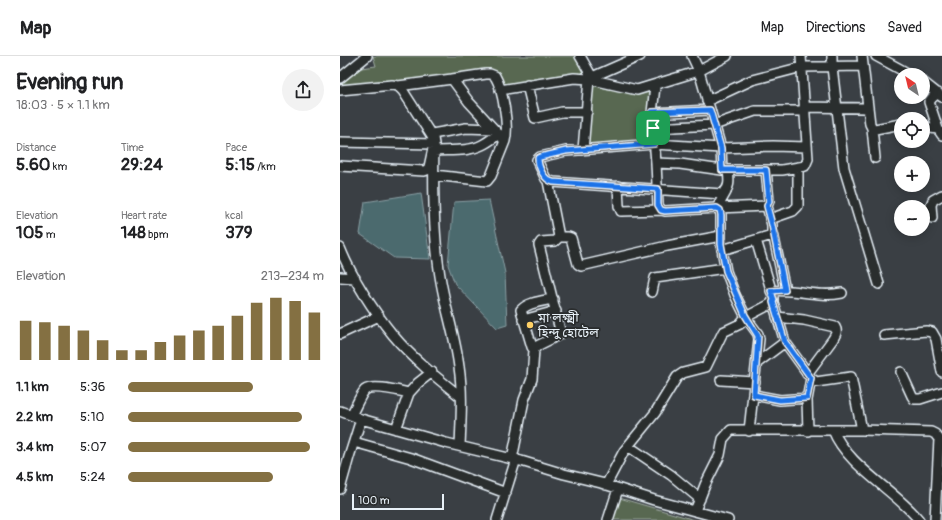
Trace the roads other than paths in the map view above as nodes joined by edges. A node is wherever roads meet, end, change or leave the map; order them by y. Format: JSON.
{"nodes":[{"id":1,"x":367,"y":56,"type":"edge"},
{"id":2,"x":580,"y":56,"type":"edge"},
{"id":3,"x":640,"y":56,"type":"edge"},
{"id":4,"x":692,"y":56,"type":"edge"},
{"id":5,"x":727,"y":56,"type":"edge"},
{"id":6,"x":801,"y":56,"type":"edge"},
{"id":7,"x":832,"y":56,"type":"edge"},
{"id":8,"x":862,"y":56,"type":"edge"},
{"id":9,"x":883,"y":57,"type":"edge"},
{"id":10,"x":863,"y":66,"type":"junction"},
{"id":11,"x":802,"y":67,"type":"junction"},
{"id":12,"x":832,"y":67,"type":"junction"},
{"id":13,"x":900,"y":68,"type":"edge"},
{"id":14,"x":699,"y":71,"type":"junction"},
{"id":15,"x":340,"y":78,"type":"edge"},
{"id":16,"x":591,"y":78,"type":"junction"},
{"id":17,"x":452,"y":79,"type":"junction"},
{"id":18,"x":527,"y":85,"type":"junction"},
{"id":19,"x":398,"y":86,"type":"junction"},
{"id":20,"x":655,"y":86,"type":"junction"},
{"id":21,"x":930,"y":87,"type":"edge"},
{"id":22,"x":340,"y":90,"type":"edge"},
{"id":23,"x":500,"y":90,"type":"junction"},
{"id":24,"x":940,"y":95,"type":"edge"},
{"id":25,"x":708,"y":105,"type":"junction"},
{"id":26,"x":837,"y":108,"type":"junction"},
{"id":27,"x":868,"y":108,"type":"junction"},
{"id":28,"x":804,"y":109,"type":"junction"},
{"id":29,"x":586,"y":112,"type":"junction"},
{"id":30,"x":652,"y":112,"type":"junction"},
{"id":31,"x":714,"y":125,"type":"junction"},
{"id":32,"x":894,"y":125,"type":"edge"},
{"id":33,"x":653,"y":128,"type":"junction"},
{"id":34,"x":872,"y":128,"type":"junction"},
{"id":35,"x":930,"y":129,"type":"edge"},
{"id":36,"x":940,"y":132,"type":"edge"},
{"id":37,"x":432,"y":134,"type":"junction"},
{"id":38,"x":499,"y":134,"type":"junction"},
{"id":39,"x":340,"y":142,"type":"edge"},
{"id":40,"x":654,"y":144,"type":"junction"},
{"id":41,"x":807,"y":146,"type":"junction"},
{"id":42,"x":434,"y":148,"type":"junction"},
{"id":43,"x":721,"y":148,"type":"junction"},
{"id":44,"x":583,"y":150,"type":"junction"},
{"id":45,"x":875,"y":158,"type":"dead end"},
{"id":46,"x":656,"y":163,"type":"junction"},
{"id":47,"x":340,"y":166,"type":"edge"},
{"id":48,"x":798,"y":168,"type":"junction"},
{"id":49,"x":725,"y":170,"type":"junction"},
{"id":50,"x":766,"y":170,"type":"junction"},
{"id":51,"x":434,"y":175,"type":"junction"},
{"id":52,"x":548,"y":181,"type":"junction"},
{"id":53,"x":618,"y":186,"type":"junction"},
{"id":54,"x":658,"y":189,"type":"junction"},
{"id":55,"x":726,"y":192,"type":"junction"},
{"id":56,"x":942,"y":195,"type":"edge"},
{"id":57,"x":767,"y":206,"type":"junction"},
{"id":58,"x":717,"y":208,"type":"junction"},
{"id":59,"x":661,"y":210,"type":"junction"},
{"id":60,"x":932,"y":218,"type":"dead end"},
{"id":61,"x":770,"y":219,"type":"junction"},
{"id":62,"x":773,"y":233,"type":"junction"},
{"id":63,"x":721,"y":236,"type":"junction"},
{"id":64,"x":559,"y":237,"type":"junction"},
{"id":65,"x":756,"y":240,"type":"junction"},
{"id":66,"x":340,"y":248,"type":"edge"},
{"id":67,"x":722,"y":250,"type":"junction"},
{"id":68,"x":726,"y":268,"type":"junction"},
{"id":69,"x":340,"y":277,"type":"edge"},
{"id":70,"x":355,"y":278,"type":"junction"},
{"id":71,"x":879,"y":284,"type":"dead end"},
{"id":72,"x":785,"y":290,"type":"junction"},
{"id":73,"x":771,"y":291,"type":"junction"},
{"id":74,"x":652,"y":292,"type":"dead end"},
{"id":75,"x":842,"y":293,"type":"dead end"},
{"id":76,"x":553,"y":299,"type":"junction"},
{"id":77,"x":773,"y":302,"type":"junction"},
{"id":78,"x":556,"y":311,"type":"junction"},
{"id":79,"x":379,"y":316,"type":"junction"},
{"id":80,"x":746,"y":317,"type":"junction"},
{"id":81,"x":777,"y":317,"type":"junction"},
{"id":82,"x":523,"y":320,"type":"junction"},
{"id":83,"x":340,"y":334,"type":"edge"},
{"id":84,"x":758,"y":334,"type":"junction"},
{"id":85,"x":884,"y":335,"type":"dead end"},
{"id":86,"x":767,"y":341,"type":"dead end"},
{"id":87,"x":785,"y":342,"type":"junction"},
{"id":88,"x":534,"y":350,"type":"junction"},
{"id":89,"x":941,"y":359,"type":"edge"},
{"id":90,"x":757,"y":363,"type":"junction"},
{"id":91,"x":432,"y":372,"type":"junction"},
{"id":92,"x":901,"y":372,"type":"dead end"},
{"id":93,"x":942,"y":372,"type":"edge"},
{"id":94,"x":809,"y":376,"type":"junction"},
{"id":95,"x":721,"y":380,"type":"dead end"},
{"id":96,"x":755,"y":382,"type":"junction"},
{"id":97,"x":942,"y":392,"type":"edge"},
{"id":98,"x":409,"y":393,"type":"junction"},
{"id":99,"x":754,"y":395,"type":"junction"},
{"id":100,"x":461,"y":397,"type":"junction"},
{"id":101,"x":807,"y":398,"type":"junction"},
{"id":102,"x":340,"y":411,"type":"edge"},
{"id":103,"x":352,"y":415,"type":"junction"},
{"id":104,"x":361,"y":419,"type":"junction"},
{"id":105,"x":396,"y":429,"type":"junction"},
{"id":106,"x":808,"y":430,"type":"junction"},
{"id":107,"x":833,"y":430,"type":"junction"},
{"id":108,"x":862,"y":430,"type":"junction"},
{"id":109,"x":749,"y":431,"type":"junction"},
{"id":110,"x":940,"y":434,"type":"edge"},
{"id":111,"x":354,"y":442,"type":"junction"},
{"id":112,"x":460,"y":446,"type":"junction"},
{"id":113,"x":628,"y":446,"type":"junction"},
{"id":114,"x":514,"y":459,"type":"junction"},
{"id":115,"x":606,"y":485,"type":"junction"},
{"id":116,"x":939,"y":486,"type":"edge"},
{"id":117,"x":340,"y":489,"type":"edge"},
{"id":118,"x":618,"y":489,"type":"junction"},
{"id":119,"x":506,"y":493,"type":"junction"},
{"id":120,"x":700,"y":499,"type":"junction"},
{"id":121,"x":695,"y":511,"type":"junction"},
{"id":122,"x":497,"y":520,"type":"edge"},
{"id":123,"x":608,"y":520,"type":"edge"},
{"id":124,"x":728,"y":520,"type":"edge"},
{"id":125,"x":919,"y":520,"type":"edge"},
{"id":126,"x":935,"y":520,"type":"edge"}],
"edges":[{"from":1,"to":15,"type":"street"},
{"from":2,"to":16,"type":"street"},
{"from":3,"to":16,"type":"street"},
{"from":4,"to":14,"type":"street"},
{"from":5,"to":14,"type":"street"},
{"from":6,"to":11,"type":"street"},
{"from":7,"to":12,"type":"street"},
{"from":8,"to":10,"type":"street"},
{"from":9,"to":13,"type":"street"},
{"from":10,"to":12,"type":"street"},
{"from":10,"to":27,"type":"street"},
{"from":11,"to":12,"type":"street"},
{"from":11,"to":25,"type":"street"},
{"from":11,"to":28,"type":"street"},
{"from":12,"to":26,"type":"street"},
{"from":14,"to":20,"type":"street"},
{"from":14,"to":25,"type":"street"},
{"from":16,"to":18,"type":"street"},
{"from":16,"to":20,"type":"street"},
{"from":16,"to":29,"type":"street"},
{"from":17,"to":19,"type":"street"},
{"from":17,"to":23,"type":"street"},
{"from":17,"to":38,"type":"street"},
{"from":18,"to":23,"type":"street"},
{"from":18,"to":29,"type":"street"},
{"from":19,"to":22,"type":"street"},
{"from":19,"to":37,"type":"street"},
{"from":20,"to":30,"type":"street"},
{"from":21,"to":24,"type":"street"},
{"from":23,"to":38,"type":"street"},
{"from":24,"to":36,"type":"street"},
{"from":25,"to":30,"type":"street"},
{"from":25,"to":31,"type":"street"},
{"from":26,"to":27,"type":"street"},
{"from":26,"to":28,"type":"street"},
{"from":26,"to":71,"type":"street"},
{"from":27,"to":34,"type":"street"},
{"from":28,"to":31,"type":"street"},
{"from":28,"to":41,"type":"street"},
{"from":29,"to":44,"type":"street"},
{"from":30,"to":33,"type":"street"},
{"from":31,"to":33,"type":"street"},
{"from":31,"to":43,"type":"street"},
{"from":32,"to":34,"type":"street"},
{"from":33,"to":40,"type":"street"},
{"from":34,"to":45,"type":"street"},
{"from":35,"to":36,"type":"street"},
{"from":37,"to":38,"type":"street"},
{"from":37,"to":42,"type":"street"},
{"from":38,"to":42,"type":"street"},
{"from":38,"to":51,"type":"street"},
{"from":39,"to":42,"type":"street"},
{"from":40,"to":43,"type":"street"},
{"from":40,"to":44,"type":"street"},
{"from":40,"to":46,"type":"street"},
{"from":41,"to":43,"type":"street"},
{"from":41,"to":48,"type":"street"},
{"from":42,"to":47,"type":"street"},
{"from":42,"to":51,"type":"street"},
{"from":43,"to":49,"type":"street"},
{"from":44,"to":52,"type":"street"},
{"from":46,"to":49,"type":"street"},
{"from":46,"to":54,"type":"street"},
{"from":48,"to":50,"type":"street"},
{"from":48,"to":61,"type":"street"},
{"from":49,"to":50,"type":"street"},
{"from":49,"to":55,"type":"street"},
{"from":50,"to":57,"type":"street"},
{"from":51,"to":100,"type":"street"},
{"from":52,"to":53,"type":"street"},
{"from":52,"to":64,"type":"street"},
{"from":53,"to":54,"type":"street"},
{"from":53,"to":59,"type":"street"},
{"from":54,"to":55,"type":"street"},
{"from":54,"to":59,"type":"street"},
{"from":55,"to":58,"type":"street"},
{"from":56,"to":60,"type":"street"},
{"from":57,"to":58,"type":"street"},
{"from":57,"to":61,"type":"street"},
{"from":58,"to":59,"type":"street"},
{"from":58,"to":63,"type":"street"},
{"from":61,"to":62,"type":"street"},
{"from":62,"to":65,"type":"street"},
{"from":62,"to":72,"type":"street"},
{"from":63,"to":64,"type":"street"},
{"from":63,"to":67,"type":"street"},
{"from":64,"to":76,"type":"street"},
{"from":65,"to":67,"type":"street"},
{"from":65,"to":73,"type":"street"},
{"from":66,"to":70,"type":"street"},
{"from":67,"to":68,"type":"street"},
{"from":68,"to":74,"type":"street"},
{"from":68,"to":80,"type":"street"},
{"from":69,"to":70,"type":"street"},
{"from":70,"to":79,"type":"street"},
{"from":72,"to":73,"type":"street"},
{"from":72,"to":75,"type":"street"},
{"from":73,"to":77,"type":"street"},
{"from":76,"to":78,"type":"street"},
{"from":76,"to":82,"type":"street"},
{"from":77,"to":80,"type":"street"},
{"from":77,"to":81,"type":"street"},
{"from":78,"to":82,"type":"street"},
{"from":78,"to":88,"type":"street"},
{"from":79,"to":83,"type":"street"},
{"from":79,"to":91,"type":"street"},
{"from":80,"to":84,"type":"street"},
{"from":80,"to":113,"type":"street"},
{"from":81,"to":87,"type":"street"},
{"from":81,"to":94,"type":"street"},
{"from":82,"to":88,"type":"street"},
{"from":84,"to":86,"type":"street"},
{"from":84,"to":90,"type":"street"},
{"from":85,"to":89,"type":"street"},
{"from":87,"to":90,"type":"street"},
{"from":87,"to":94,"type":"street"},
{"from":88,"to":114,"type":"street"},
{"from":89,"to":93,"type":"street"},
{"from":90,"to":96,"type":"street"},
{"from":91,"to":98,"type":"street"},
{"from":91,"to":100,"type":"street"},
{"from":92,"to":97,"type":"street"},
{"from":94,"to":101,"type":"street"},
{"from":94,"to":108,"type":"street"},
{"from":95,"to":96,"type":"street"},
{"from":96,"to":99,"type":"street"},
{"from":98,"to":103,"type":"street"},
{"from":98,"to":105,"type":"street"},
{"from":99,"to":101,"type":"street"},
{"from":99,"to":109,"type":"street"},
{"from":100,"to":112,"type":"street"},
{"from":101,"to":106,"type":"street"},
{"from":102,"to":103,"type":"street"},
{"from":103,"to":104,"type":"street"},
{"from":104,"to":105,"type":"street"},
{"from":104,"to":111,"type":"street"},
{"from":105,"to":112,"type":"street"},
{"from":106,"to":107,"type":"street"},
{"from":106,"to":109,"type":"street"},
{"from":107,"to":108,"type":"street"},
{"from":107,"to":125,"type":"street"},
{"from":108,"to":110,"type":"street"},
{"from":109,"to":120,"type":"street"},
{"from":110,"to":116,"type":"street"},
{"from":111,"to":117,"type":"street"},
{"from":111,"to":119,"type":"street"},
{"from":112,"to":114,"type":"street"},
{"from":113,"to":115,"type":"street"},
{"from":113,"to":120,"type":"street"},
{"from":114,"to":115,"type":"street"},
{"from":114,"to":119,"type":"street"},
{"from":115,"to":118,"type":"street"},
{"from":116,"to":126,"type":"street"},
{"from":118,"to":121,"type":"street"},
{"from":118,"to":123,"type":"street"},
{"from":119,"to":122,"type":"street"},
{"from":120,"to":121,"type":"street"},
{"from":121,"to":124,"type":"street"}]}
